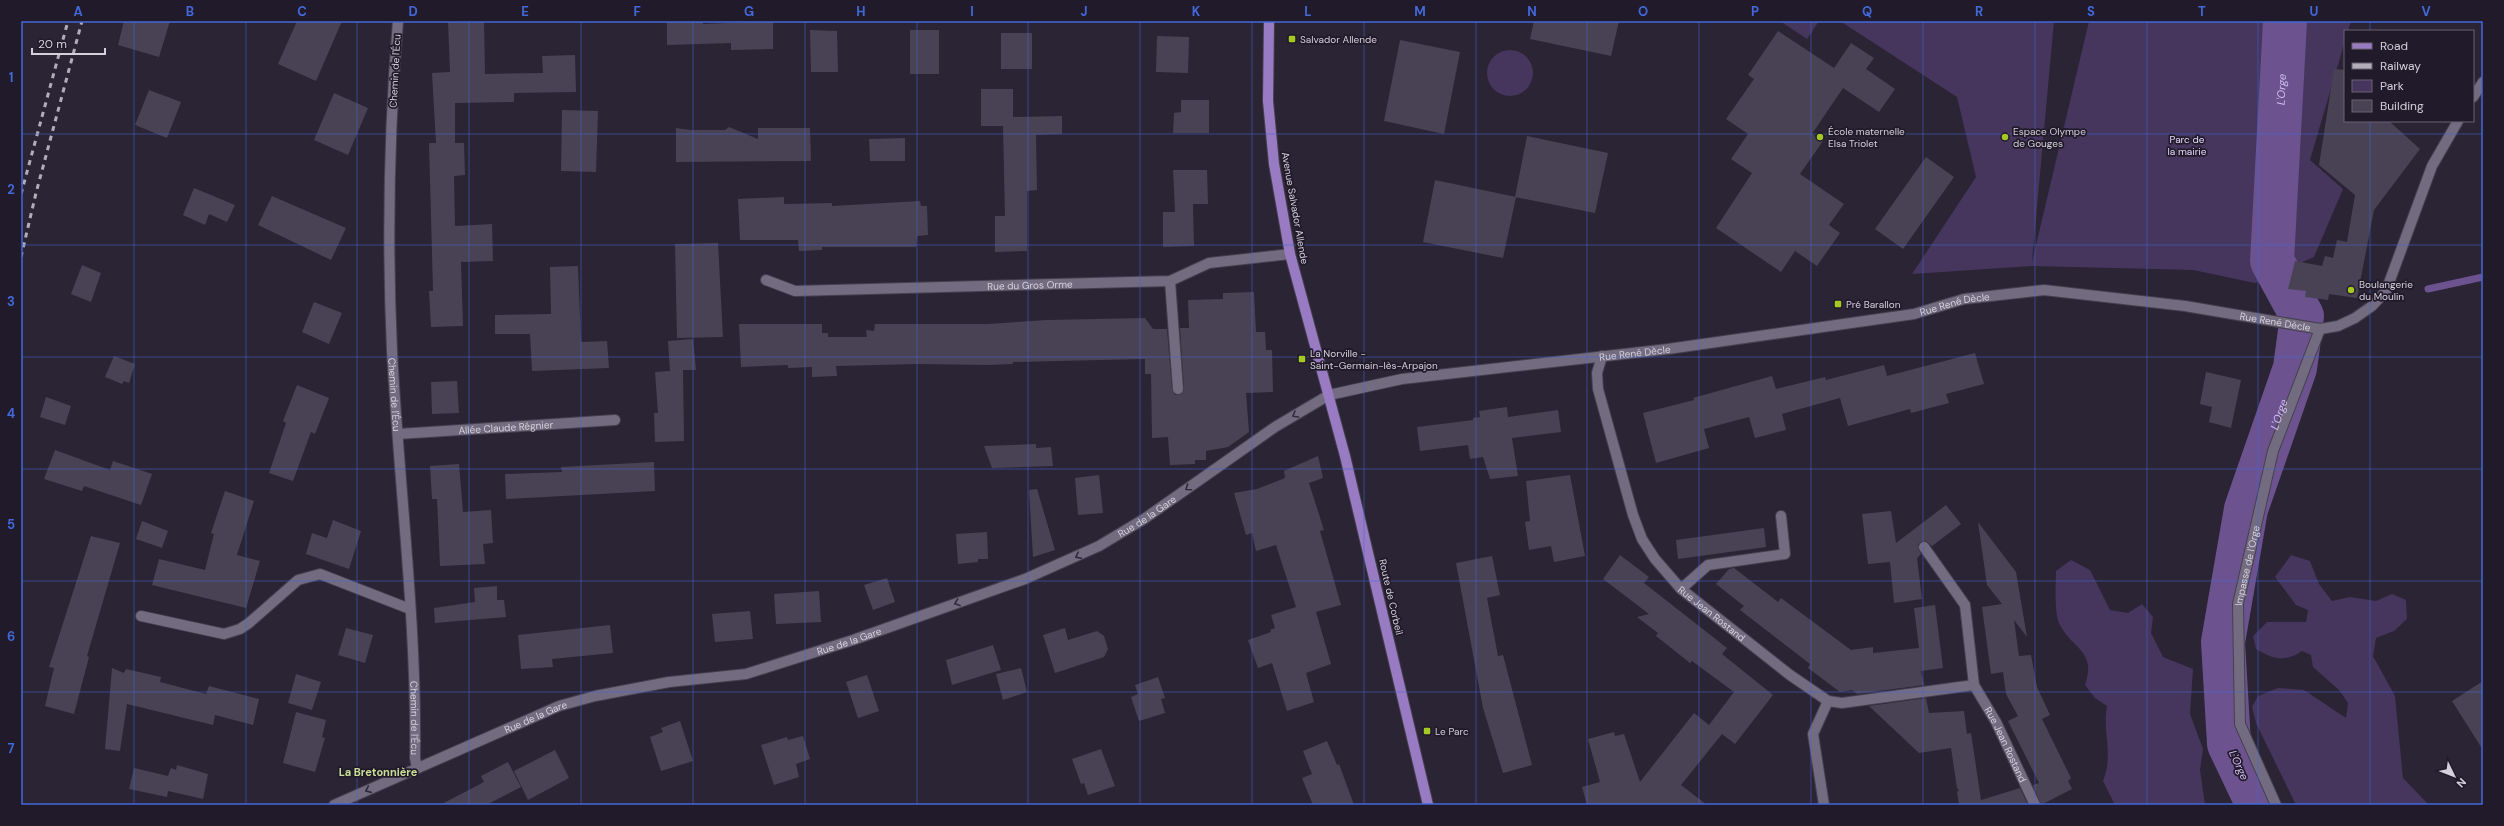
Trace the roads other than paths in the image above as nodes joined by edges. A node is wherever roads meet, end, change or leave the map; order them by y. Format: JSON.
{"nodes":[{"id":1,"x":398,"y":21,"type":"edge"},
{"id":2,"x":1269,"y":21,"type":"edge"},
{"id":3,"x":2483,"y":82,"type":"edge"},
{"id":4,"x":2474,"y":96,"type":"edge"},
{"id":5,"x":2457,"y":122,"type":"edge"},
{"id":6,"x":1290,"y":254,"type":"junction"},
{"id":7,"x":766,"y":280,"type":"dead end"},
{"id":8,"x":1170,"y":282,"type":"junction"},
{"id":9,"x":2320,"y":329,"type":"junction"},
{"id":10,"x":1602,"y":356,"type":"junction"},
{"id":11,"x":1178,"y":389,"type":"dead end"},
{"id":12,"x":1329,"y":395,"type":"junction"},
{"id":13,"x":614,"y":420,"type":"dead end"},
{"id":14,"x":398,"y":434,"type":"junction"},
{"id":15,"x":1781,"y":516,"type":"dead end"},
{"id":16,"x":1924,"y":547,"type":"dead end"},
{"id":17,"x":1681,"y":590,"type":"junction"},
{"id":18,"x":410,"y":609,"type":"junction"},
{"id":19,"x":141,"y":616,"type":"dead end"},
{"id":20,"x":1974,"y":685,"type":"junction"},
{"id":21,"x":1828,"y":701,"type":"junction"},
{"id":22,"x":417,"y":768,"type":"junction"},
{"id":23,"x":334,"y":805,"type":"edge"},
{"id":24,"x":1428,"y":805,"type":"edge"},
{"id":25,"x":1824,"y":805,"type":"edge"},
{"id":26,"x":2035,"y":805,"type":"edge"},
{"id":27,"x":2276,"y":805,"type":"edge"}],
"edges":[{"from":1,"to":14,"type":"street","name":"Chemin de l'Écu"},
{"from":2,"to":6,"type":"main road","name":"Avenue Salvador Allende"},
{"from":3,"to":4,"type":"street"},
{"from":5,"to":9,"type":"street","name":"Rue René Dècle"},
{"from":6,"to":8,"type":"street","name":"Rue du Gros Orme"},
{"from":6,"to":12,"type":"main road","name":"Avenue Salvador Allende"},
{"from":7,"to":8,"type":"street","name":"Rue du Gros Orme"},
{"from":8,"to":11,"type":"street"},
{"from":9,"to":10,"type":"street","name":"Rue René Dècle"},
{"from":9,"to":27,"type":"street","name":"Impasse de l'Orge"},
{"from":10,"to":12,"type":"street","name":"Rue René Dècle"},
{"from":10,"to":17,"type":"street","name":"Rue Jean Rostand"},
{"from":12,"to":22,"type":"street","name":"Rue de la Gare","one_way":true},
{"from":12,"to":24,"type":"main road","name":"Route de Corbeil"},
{"from":13,"to":14,"type":"street","name":"Allée Claude Régnier"},
{"from":14,"to":18,"type":"street","name":"Chemin de l'Écu"},
{"from":15,"to":17,"type":"street"},
{"from":16,"to":20,"type":"street","name":"Rue Jean Rostand"},
{"from":17,"to":21,"type":"street","name":"Rue Jean Rostand"},
{"from":18,"to":19,"type":"street"},
{"from":18,"to":22,"type":"street","name":"Chemin de l'Écu"},
{"from":20,"to":21,"type":"street"},
{"from":20,"to":26,"type":"street","name":"Rue Jean Rostand"},
{"from":21,"to":25,"type":"street"},
{"from":22,"to":23,"type":"street","name":"Rue de la Gare","one_way":true}]}
